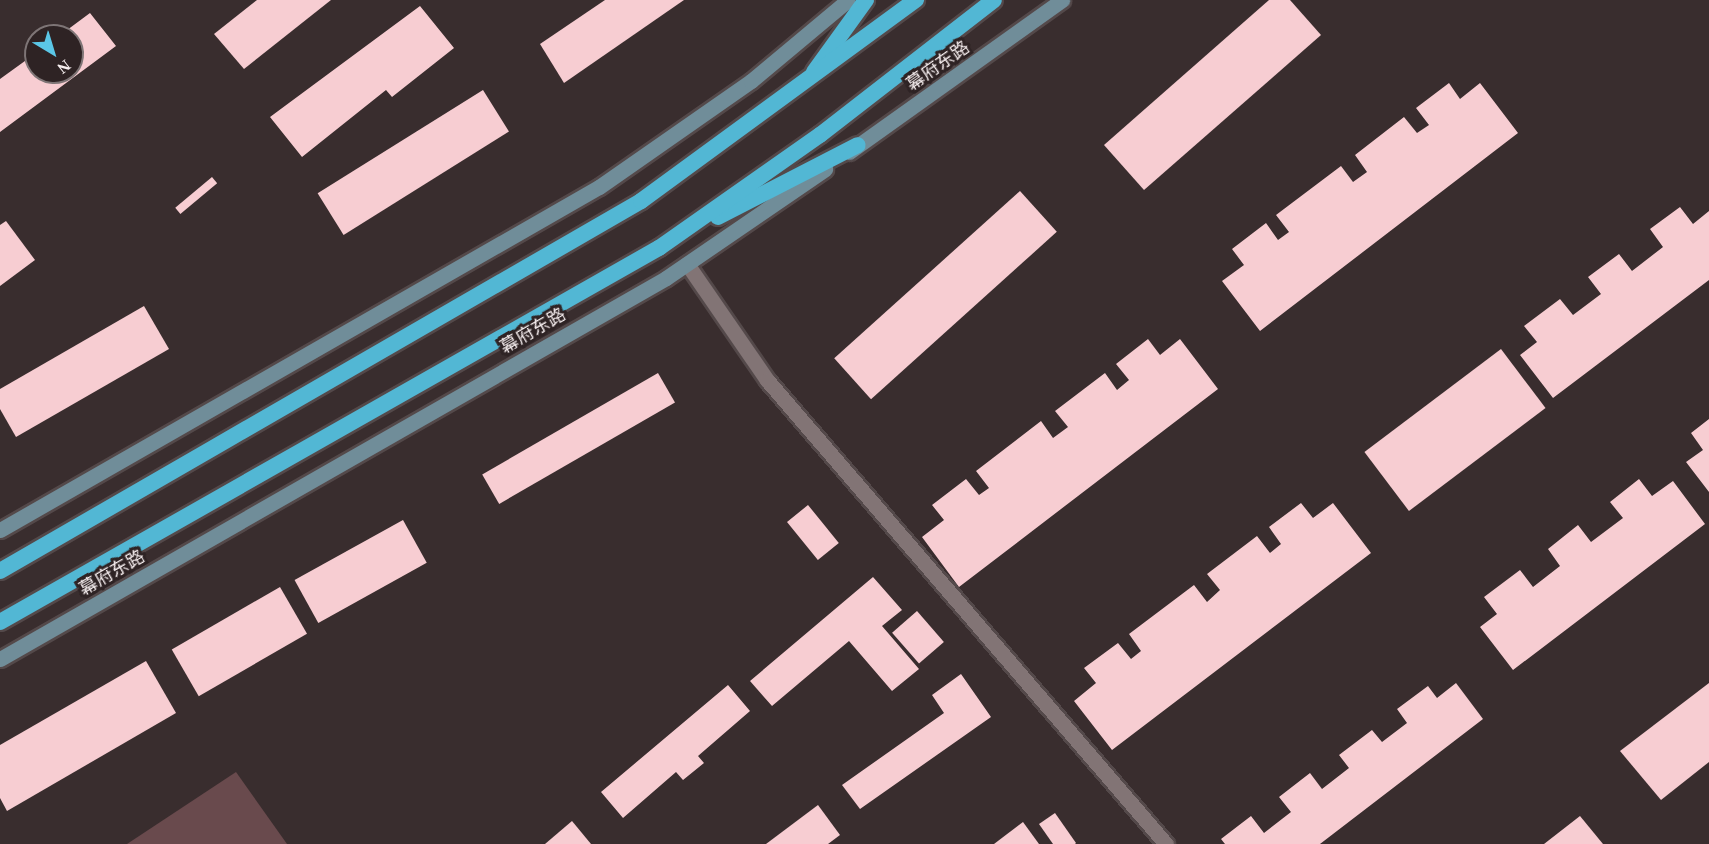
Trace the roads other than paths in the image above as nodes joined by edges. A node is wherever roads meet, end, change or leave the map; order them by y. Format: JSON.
{"nodes":[{"id":1,"x":848,"y":0,"type":"edge"},
{"id":2,"x":867,"y":0,"type":"edge"},
{"id":3,"x":916,"y":0,"type":"edge"},
{"id":4,"x":994,"y":0,"type":"edge"},
{"id":5,"x":1062,"y":0,"type":"edge"},
{"id":6,"x":803,"y":87,"type":"junction"},
{"id":7,"x":858,"y":145,"type":"junction"},
{"id":8,"x":659,"y":248,"type":"junction"},
{"id":9,"x":687,"y":264,"type":"junction"},
{"id":10,"x":0,"y":530,"type":"edge"},
{"id":11,"x":0,"y":572,"type":"edge"},
{"id":12,"x":0,"y":622,"type":"edge"},
{"id":13,"x":0,"y":659,"type":"edge"},
{"id":14,"x":1166,"y":844,"type":"edge"}],
"edges":[{"from":1,"to":10,"type":"main road"},
{"from":2,"to":6,"type":"highway"},
{"from":3,"to":6,"type":"highway"},
{"from":4,"to":8,"type":"highway","name":"幕府东路"},
{"from":5,"to":7,"type":"main road","name":"幕府东路"},
{"from":6,"to":11,"type":"highway"},
{"from":7,"to":8,"type":"highway"},
{"from":7,"to":9,"type":"main road","name":"幕府东路"},
{"from":8,"to":12,"type":"highway","name":"幕府东路"},
{"from":9,"to":13,"type":"main road","name":"幕府东路"},
{"from":9,"to":14,"type":"street"}]}
